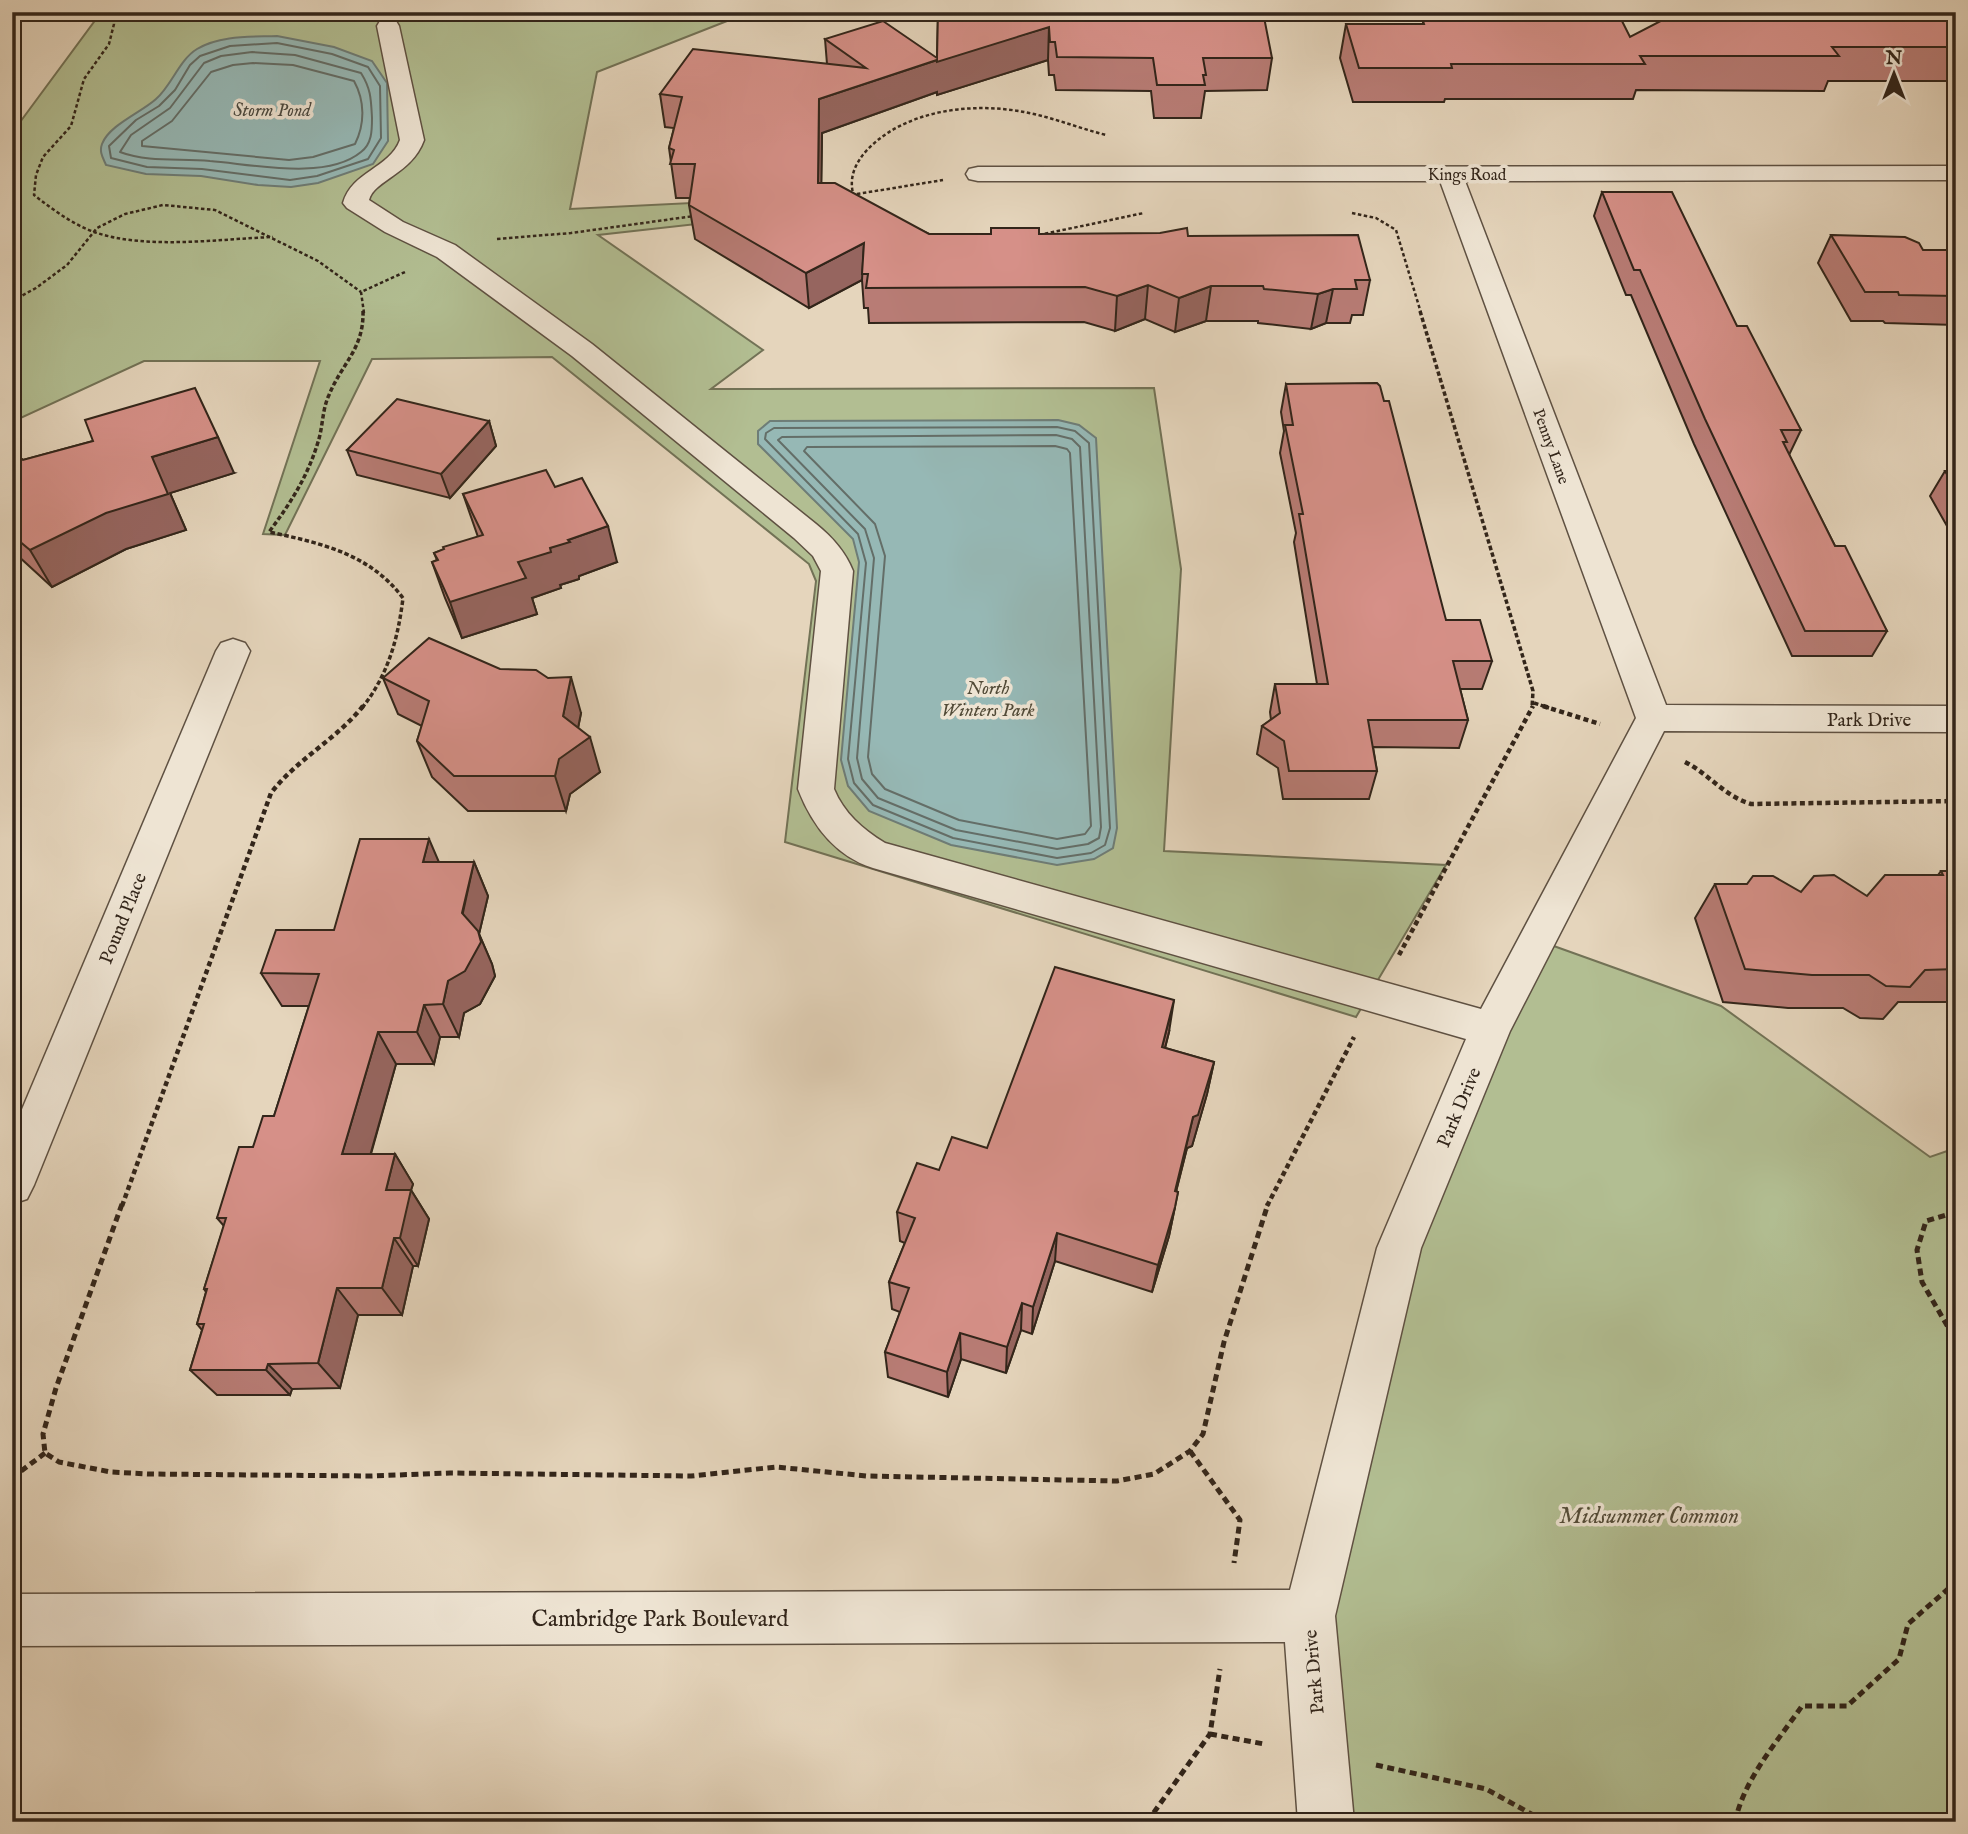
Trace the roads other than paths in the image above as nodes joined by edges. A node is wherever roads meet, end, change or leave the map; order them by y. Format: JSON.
{"nodes":[{"id":1,"x":388,"y":26,"type":"dead end"},
{"id":2,"x":1956,"y":173,"type":"edge"},
{"id":3,"x":978,"y":174,"type":"road end"},
{"id":4,"x":1450,"y":174,"type":"junction"},
{"id":5,"x":233,"y":651,"type":"dead end"},
{"id":6,"x":1653,"y":718,"type":"junction"},
{"id":7,"x":1956,"y":719,"type":"edge"},
{"id":8,"x":1491,"y":1029,"type":"junction"},
{"id":9,"x":12,"y":1185,"type":"edge"},
{"id":10,"x":1308,"y":1616,"type":"junction"},
{"id":11,"x":12,"y":1620,"type":"edge"},
{"id":12,"x":1326,"y":1822,"type":"edge"}],
"edges":[{"from":1,"to":8,"type":"street"},
{"from":2,"to":4,"type":"street","name":"Kings Road"},
{"from":3,"to":4,"type":"street","name":"Kings Road"},
{"from":4,"to":6,"type":"street","name":"Penny Lane"},
{"from":5,"to":9,"type":"street","name":"Pound Place"},
{"from":6,"to":7,"type":"street","name":"Park Drive"},
{"from":6,"to":8,"type":"street","name":"Park Drive"},
{"from":8,"to":10,"type":"street","name":"Park Drive"},
{"from":10,"to":11,"type":"street","name":"Cambridge Park Boulevard"},
{"from":10,"to":12,"type":"street","name":"Park Drive"}]}
